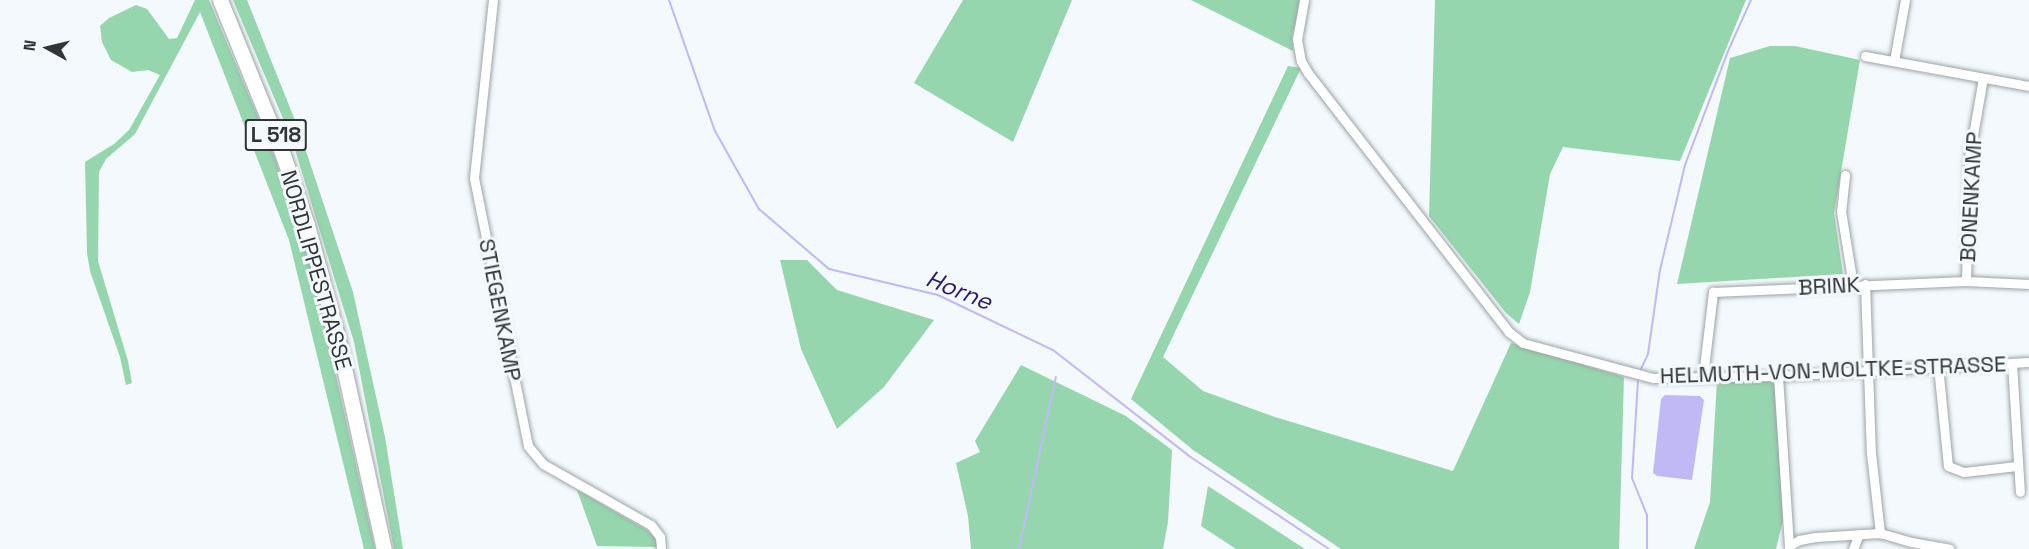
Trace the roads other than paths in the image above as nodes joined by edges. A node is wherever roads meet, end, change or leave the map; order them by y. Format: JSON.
{"nodes":[{"id":1,"x":220,"y":0,"type":"edge"},
{"id":2,"x":1304,"y":0,"type":"edge"},
{"id":3,"x":1905,"y":0,"type":"edge"},
{"id":4,"x":494,"y":1,"type":"edge"},
{"id":5,"x":1865,"y":56,"type":"dead end"},
{"id":6,"x":1894,"y":61,"type":"junction"},
{"id":7,"x":1983,"y":78,"type":"junction"},
{"id":8,"x":2029,"y":86,"type":"edge"},
{"id":9,"x":1845,"y":175,"type":"dead end"},
{"id":10,"x":1966,"y":281,"type":"junction"},
{"id":11,"x":2029,"y":284,"type":"edge"},
{"id":12,"x":1853,"y":285,"type":"junction"},
{"id":13,"x":1865,"y":285,"type":"junction"},
{"id":14,"x":2029,"y":362,"type":"edge"},
{"id":15,"x":2012,"y":363,"type":"junction"},
{"id":16,"x":1938,"y":366,"type":"junction"},
{"id":17,"x":1866,"y":371,"type":"junction"},
{"id":18,"x":1703,"y":376,"type":"junction"},
{"id":19,"x":1778,"y":376,"type":"junction"},
{"id":20,"x":2018,"y":466,"type":"junction"},
{"id":21,"x":2020,"y":492,"type":"dead end"},
{"id":22,"x":1880,"y":533,"type":"junction"},
{"id":23,"x":1859,"y":534,"type":"junction"},
{"id":24,"x":384,"y":549,"type":"edge"},
{"id":25,"x":662,"y":549,"type":"edge"},
{"id":26,"x":1853,"y":549,"type":"edge"},
{"id":27,"x":1949,"y":549,"type":"edge"}],
"edges":[{"from":1,"to":24,"type":"main road","name":"NORDLIPPESTRASSE","number":"L 518"},
{"from":2,"to":18,"type":"street","name":"HELMUTH-VON-MOLTKE-STRASSE"},
{"from":3,"to":6,"type":"street"},
{"from":4,"to":25,"type":"street","name":"STIEGENKAMP"},
{"from":5,"to":6,"type":"street"},
{"from":6,"to":7,"type":"street"},
{"from":7,"to":8,"type":"street"},
{"from":7,"to":10,"type":"street","name":"BONENKAMP"},
{"from":9,"to":12,"type":"street"},
{"from":10,"to":11,"type":"street","name":"BRINK"},
{"from":10,"to":13,"type":"street","name":"BRINK"},
{"from":12,"to":13,"type":"street","name":"BRINK"},
{"from":12,"to":18,"type":"street","name":"BRINK"},
{"from":13,"to":17,"type":"street"},
{"from":14,"to":15,"type":"street","name":"HELMUTH-VON-MOLTKE-STRASSE"},
{"from":15,"to":16,"type":"street","name":"HELMUTH-VON-MOLTKE-STRASSE"},
{"from":15,"to":20,"type":"street"},
{"from":16,"to":17,"type":"street","name":"HELMUTH-VON-MOLTKE-STRASSE"},
{"from":16,"to":20,"type":"street"},
{"from":17,"to":19,"type":"street","name":"HELMUTH-VON-MOLTKE-STRASSE"},
{"from":17,"to":22,"type":"street"},
{"from":18,"to":19,"type":"street","name":"HELMUTH-VON-MOLTKE-STRASSE"},
{"from":19,"to":23,"type":"street"},
{"from":20,"to":21,"type":"street"},
{"from":22,"to":23,"type":"street"},
{"from":22,"to":27,"type":"street"},
{"from":23,"to":26,"type":"street"}]}
